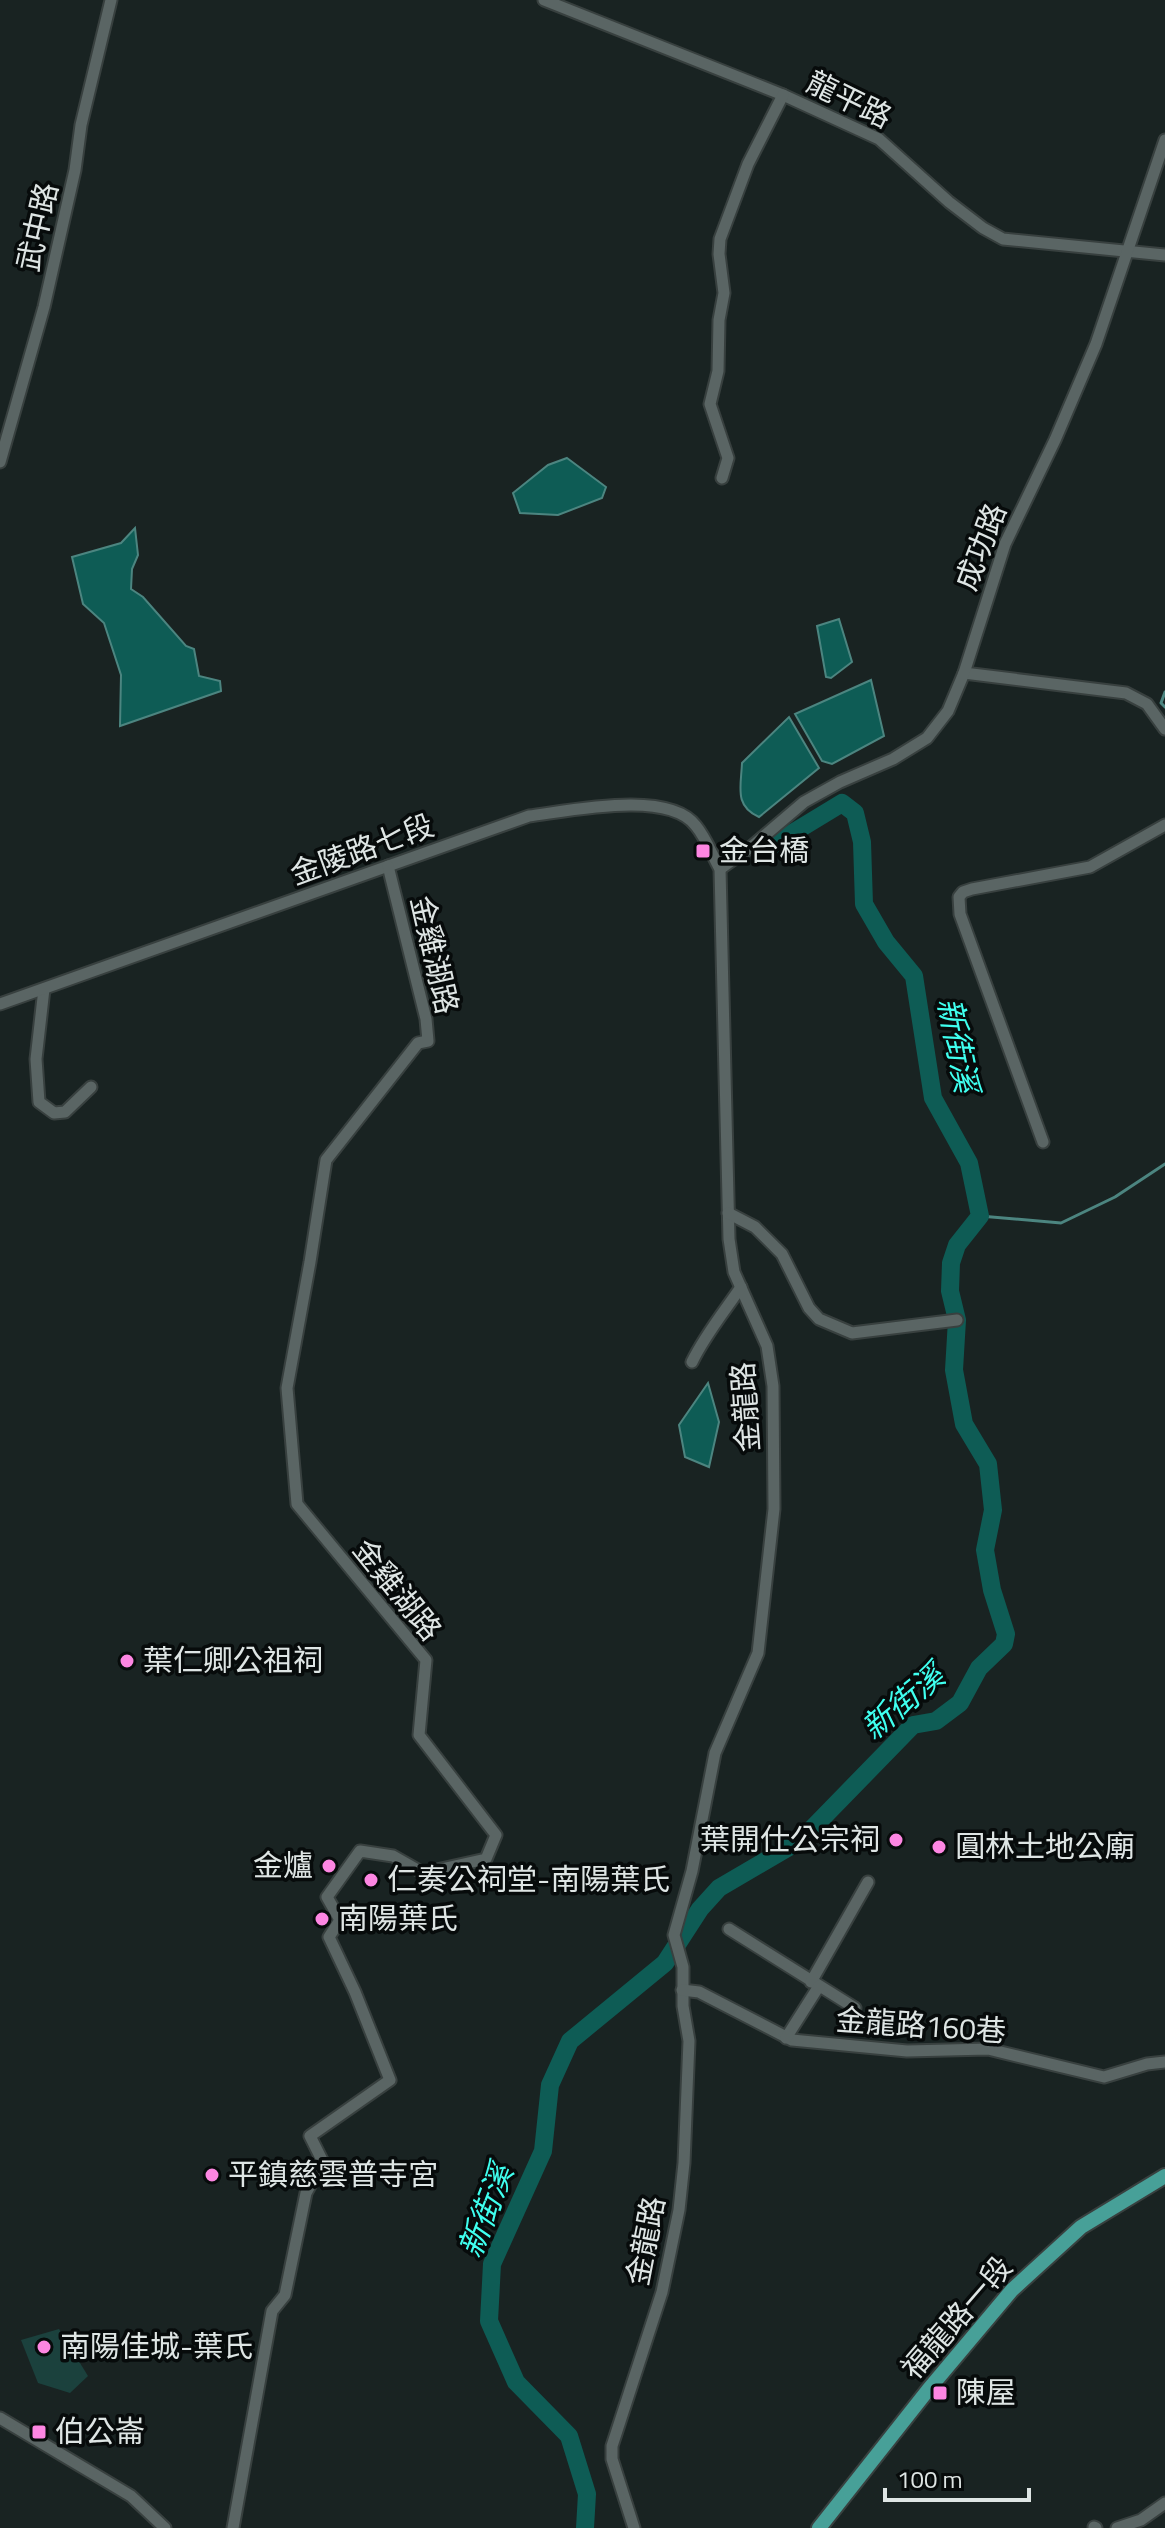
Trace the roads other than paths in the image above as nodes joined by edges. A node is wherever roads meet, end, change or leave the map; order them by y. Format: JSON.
{"nodes":[{"id":1,"x":111,"y":0,"type":"edge"},
{"id":2,"x":544,"y":0,"type":"edge"},
{"id":3,"x":783,"y":95,"type":"junction"},
{"id":4,"x":1165,"y":140,"type":"edge"},
{"id":5,"x":1125,"y":251,"type":"junction"},
{"id":6,"x":1165,"y":255,"type":"edge"},
{"id":7,"x":0,"y":462,"type":"edge"},
{"id":8,"x":722,"y":478,"type":"dead end"},
{"id":9,"x":964,"y":673,"type":"junction"},
{"id":10,"x":1165,"y":729,"type":"edge"},
{"id":11,"x":1165,"y":825,"type":"edge"},
{"id":12,"x":388,"y":866,"type":"junction"},
{"id":13,"x":720,"y":869,"type":"junction"},
{"id":14,"x":44,"y":989,"type":"junction"},
{"id":15,"x":0,"y":1004,"type":"edge"},
{"id":16,"x":91,"y":1087,"type":"dead end"},
{"id":17,"x":1043,"y":1142,"type":"dead end"},
{"id":18,"x":728,"y":1213,"type":"junction"},
{"id":19,"x":741,"y":1287,"type":"junction"},
{"id":20,"x":957,"y":1320,"type":"dead end"},
{"id":21,"x":692,"y":1362,"type":"dead end"},
{"id":22,"x":868,"y":1882,"type":"dead end"},
{"id":23,"x":729,"y":1929,"type":"dead end"},
{"id":24,"x":815,"y":1984,"type":"junction"},
{"id":25,"x":682,"y":1990,"type":"junction"},
{"id":26,"x":855,"y":2008,"type":"dead end"},
{"id":27,"x":786,"y":2038,"type":"junction"},
{"id":28,"x":1165,"y":2062,"type":"edge"},
{"id":29,"x":1165,"y":2176,"type":"edge"},
{"id":30,"x":0,"y":2418,"type":"edge"},
{"id":31,"x":1165,"y":2503,"type":"edge"},
{"id":32,"x":165,"y":2528,"type":"edge"},
{"id":33,"x":233,"y":2528,"type":"edge"},
{"id":34,"x":634,"y":2528,"type":"edge"},
{"id":35,"x":819,"y":2528,"type":"edge"},
{"id":36,"x":1117,"y":2528,"type":"edge"}],
"edges":[{"from":1,"to":7,"type":"street","name":"武中路"},
{"from":2,"to":3,"type":"street","name":"龍平路"},
{"from":3,"to":5,"type":"street","name":"龍平路"},
{"from":3,"to":8,"type":"street"},
{"from":4,"to":5,"type":"street","name":"成功路"},
{"from":5,"to":6,"type":"street","name":"龍平路"},
{"from":5,"to":9,"type":"street","name":"成功路"},
{"from":9,"to":10,"type":"street"},
{"from":9,"to":13,"type":"street","name":"成功路"},
{"from":11,"to":17,"type":"street"},
{"from":12,"to":13,"type":"street","name":"金陵路七段"},
{"from":12,"to":14,"type":"street","name":"金陵路七段"},
{"from":12,"to":33,"type":"street","name":"金雞湖路"},
{"from":13,"to":18,"type":"street","name":"金龍路"},
{"from":14,"to":15,"type":"street","name":"金陵路七段"},
{"from":14,"to":16,"type":"street"},
{"from":18,"to":19,"type":"street","name":"金龍路"},
{"from":18,"to":20,"type":"street"},
{"from":19,"to":21,"type":"street"},
{"from":19,"to":25,"type":"street","name":"金龍路"},
{"from":22,"to":24,"type":"street"},
{"from":23,"to":24,"type":"street"},
{"from":24,"to":26,"type":"street"},
{"from":24,"to":27,"type":"street"},
{"from":25,"to":27,"type":"street","name":"金龍路160巷"},
{"from":25,"to":34,"type":"street","name":"金龍路"},
{"from":27,"to":28,"type":"street","name":"金龍路160巷"},
{"from":29,"to":35,"type":"main road","name":"福龍路一段"},
{"from":30,"to":32,"type":"street"},
{"from":31,"to":36,"type":"street"}]}
